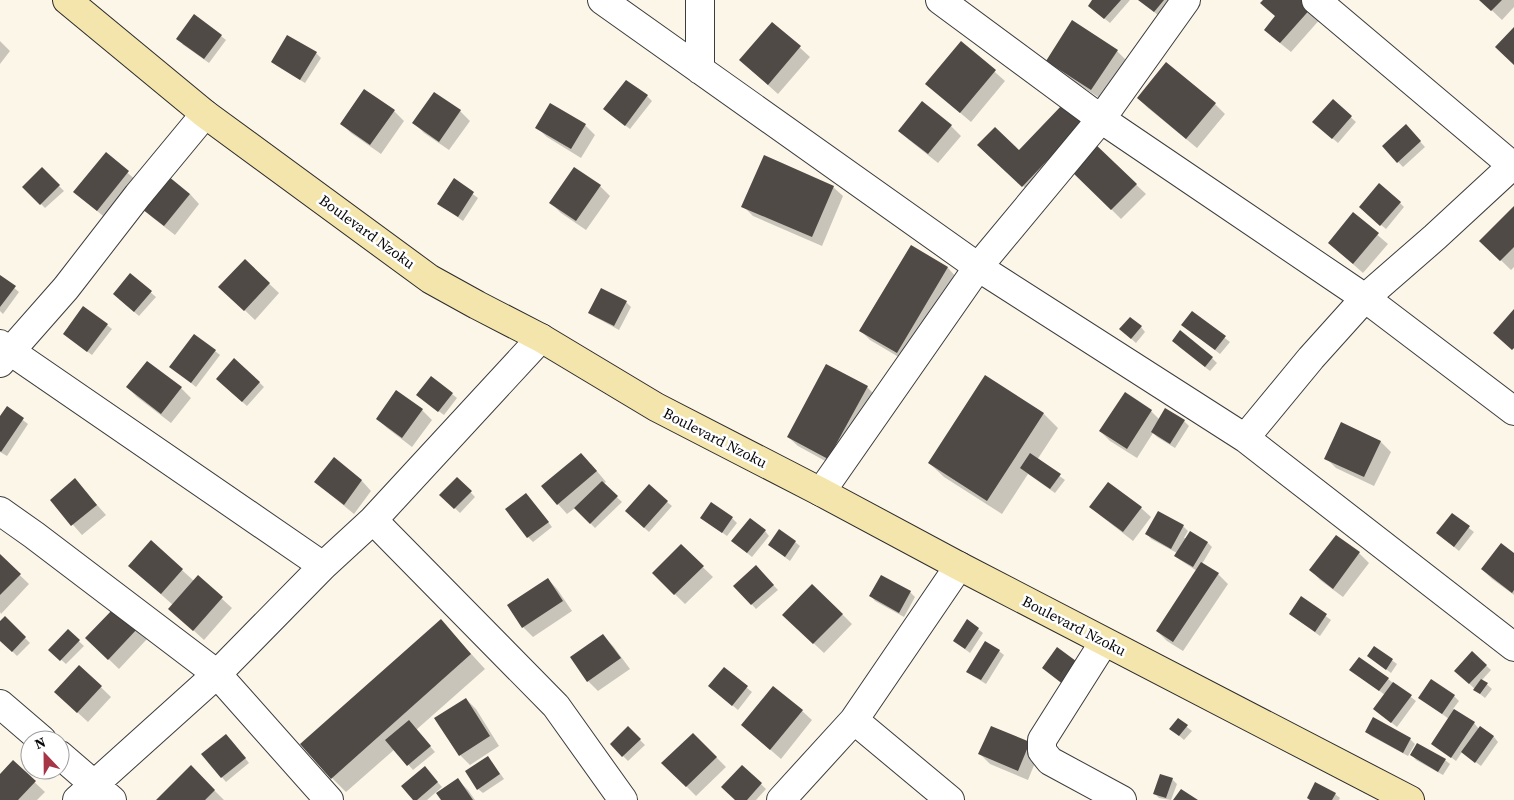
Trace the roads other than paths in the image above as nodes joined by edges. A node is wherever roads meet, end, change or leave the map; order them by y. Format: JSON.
{"nodes":[{"id":1,"x":67,"y":0,"type":"edge"},
{"id":2,"x":602,"y":0,"type":"edge"},
{"id":3,"x":700,"y":0,"type":"edge"},
{"id":4,"x":940,"y":0,"type":"edge"},
{"id":5,"x":1186,"y":0,"type":"edge"},
{"id":6,"x":1316,"y":0,"type":"edge"},
{"id":7,"x":700,"y":70,"type":"junction"},
{"id":8,"x":205,"y":114,"type":"junction"},
{"id":9,"x":1101,"y":119,"type":"junction"},
{"id":10,"x":1513,"y":165,"type":"edge"},
{"id":11,"x":978,"y":267,"type":"junction"},
{"id":12,"x":1365,"y":298,"type":"junction"},
{"id":13,"x":541,"y":338,"type":"junction"},
{"id":14,"x":3,"y":353,"type":"edge"},
{"id":15,"x":1514,"y":411,"type":"edge"},
{"id":16,"x":1245,"y":438,"type":"junction"},
{"id":17,"x":821,"y":492,"type":"junction"},
{"id":18,"x":0,"y":511,"type":"edge"},
{"id":19,"x":374,"y":520,"type":"junction"},
{"id":20,"x":323,"y":566,"type":"junction"},
{"id":21,"x":959,"y":566,"type":"junction"},
{"id":22,"x":1104,"y":642,"type":"junction"},
{"id":23,"x":1514,"y":647,"type":"edge"},
{"id":24,"x":217,"y":674,"type":"junction"},
{"id":25,"x":0,"y":704,"type":"edge"},
{"id":26,"x":854,"y":720,"type":"junction"},
{"id":27,"x":30,"y":730,"type":"edge"},
{"id":28,"x":70,"y":766,"type":"edge"},
{"id":29,"x":94,"y":794,"type":"edge"},
{"id":30,"x":329,"y":800,"type":"edge"},
{"id":31,"x":623,"y":800,"type":"edge"},
{"id":32,"x":781,"y":800,"type":"edge"},
{"id":33,"x":950,"y":800,"type":"edge"},
{"id":34,"x":1122,"y":800,"type":"edge"},
{"id":35,"x":1410,"y":800,"type":"edge"}],
"edges":[{"from":1,"to":8,"type":"street","name":"Boulevard Nzoku"},
{"from":2,"to":7,"type":"street"},
{"from":3,"to":7,"type":"street"},
{"from":4,"to":9,"type":"street"},
{"from":5,"to":9,"type":"street"},
{"from":6,"to":10,"type":"street"},
{"from":7,"to":11,"type":"street"},
{"from":8,"to":13,"type":"street","name":"Boulevard Nzoku"},
{"from":8,"to":14,"type":"street"},
{"from":9,"to":11,"type":"street"},
{"from":9,"to":12,"type":"street"},
{"from":10,"to":12,"type":"street"},
{"from":11,"to":16,"type":"street"},
{"from":11,"to":17,"type":"street"},
{"from":12,"to":15,"type":"street"},
{"from":12,"to":16,"type":"street"},
{"from":13,"to":17,"type":"street","name":"Boulevard Nzoku"},
{"from":13,"to":19,"type":"street"},
{"from":14,"to":20,"type":"street"},
{"from":16,"to":23,"type":"street"},
{"from":17,"to":21,"type":"street","name":"Boulevard Nzoku"},
{"from":18,"to":24,"type":"street"},
{"from":19,"to":20,"type":"street"},
{"from":19,"to":31,"type":"street"},
{"from":20,"to":24,"type":"street"},
{"from":21,"to":22,"type":"street","name":"Boulevard Nzoku"},
{"from":21,"to":26,"type":"street"},
{"from":22,"to":34,"type":"street"},
{"from":22,"to":35,"type":"street","name":"Boulevard Nzoku"},
{"from":24,"to":29,"type":"street"},
{"from":24,"to":30,"type":"street"},
{"from":25,"to":27,"type":"street"},
{"from":26,"to":32,"type":"street"},
{"from":26,"to":33,"type":"street"},
{"from":28,"to":29,"type":"street"}]}
